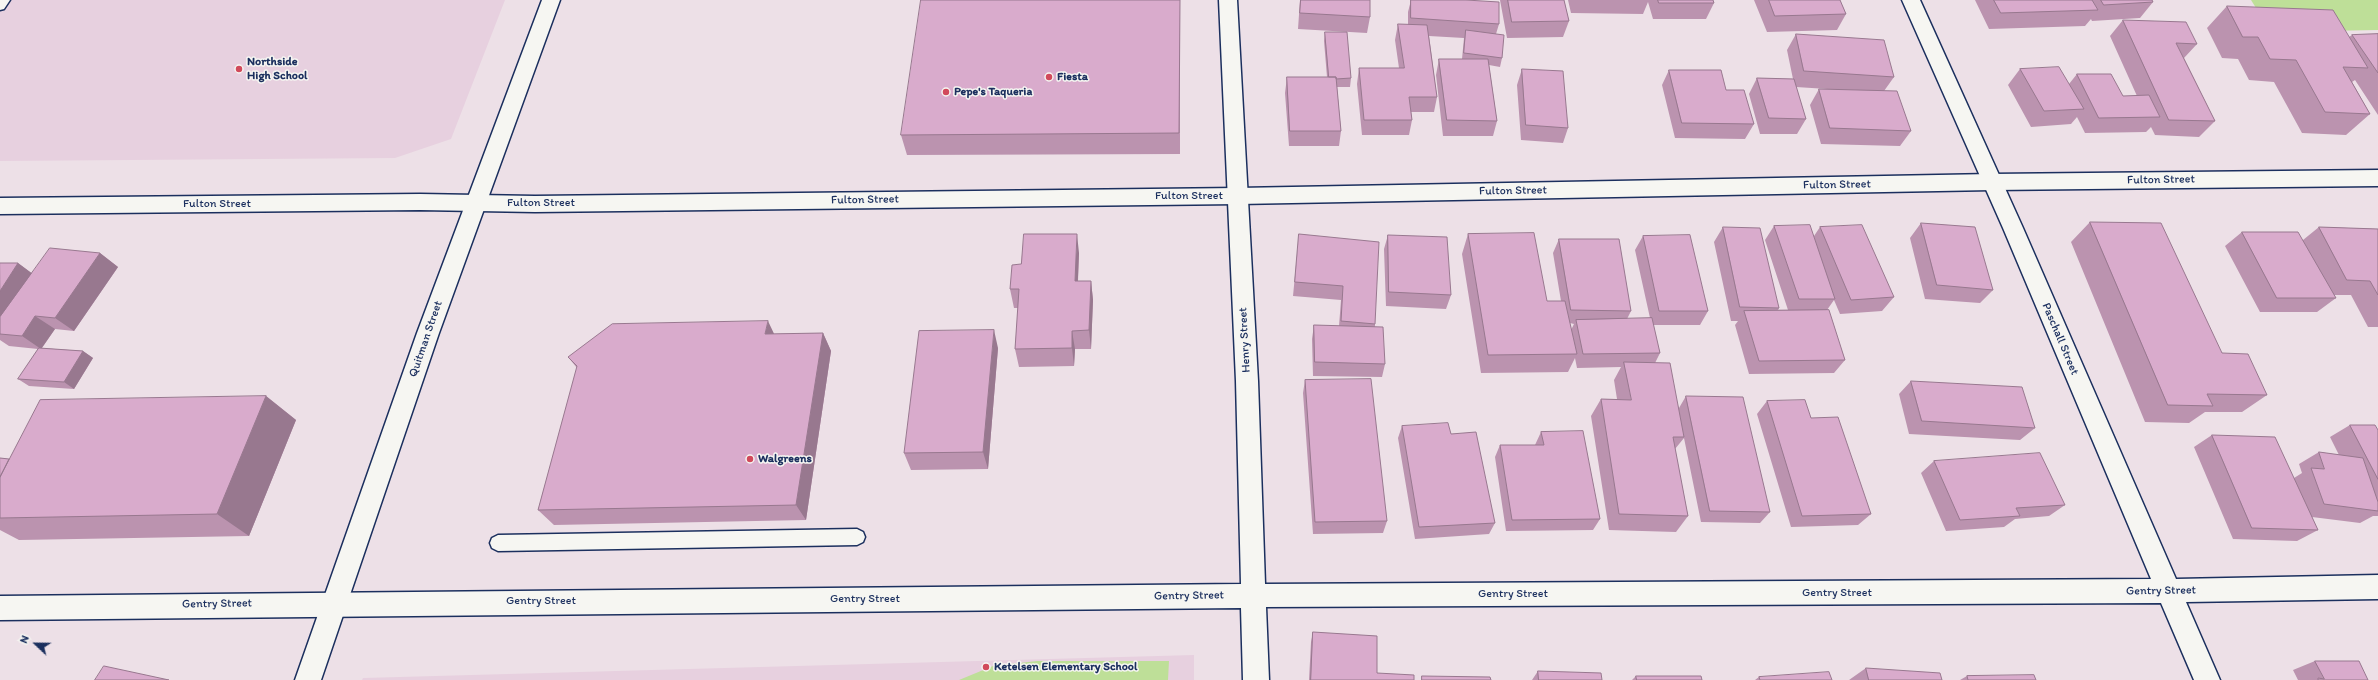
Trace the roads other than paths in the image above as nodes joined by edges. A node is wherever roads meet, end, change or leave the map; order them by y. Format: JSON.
{"nodes":[{"id":1,"x":4,"y":0,"type":"edge"},
{"id":2,"x":551,"y":0,"type":"edge"},
{"id":3,"x":1228,"y":0,"type":"edge"},
{"id":4,"x":1911,"y":0,"type":"edge"},
{"id":5,"x":0,"y":6,"type":"edge"},
{"id":6,"x":2378,"y":178,"type":"edge"},
{"id":7,"x":1992,"y":182,"type":"junction"},
{"id":8,"x":1238,"y":196,"type":"junction"},
{"id":9,"x":475,"y":204,"type":"junction"},
{"id":10,"x":0,"y":206,"type":"edge"},
{"id":11,"x":857,"y":538,"type":"dead end"},
{"id":12,"x":498,"y":543,"type":"dead end"},
{"id":13,"x":2378,"y":587,"type":"edge"},
{"id":14,"x":2168,"y":591,"type":"junction"},
{"id":15,"x":1254,"y":596,"type":"junction"},
{"id":16,"x":335,"y":603,"type":"junction"},
{"id":17,"x":0,"y":608,"type":"edge"},
{"id":18,"x":308,"y":680,"type":"edge"},
{"id":19,"x":1256,"y":680,"type":"edge"},
{"id":20,"x":2207,"y":680,"type":"edge"}],
"edges":[{"from":1,"to":5,"type":"lane"},
{"from":2,"to":9,"type":"street","name":"Quitman Street"},
{"from":3,"to":8,"type":"street","name":"Henry Street"},
{"from":4,"to":7,"type":"street","name":"Paschall Street"},
{"from":6,"to":7,"type":"street","name":"Fulton Street"},
{"from":7,"to":8,"type":"street","name":"Fulton Street"},
{"from":7,"to":14,"type":"street","name":"Paschall Street"},
{"from":8,"to":9,"type":"street","name":"Fulton Street"},
{"from":8,"to":15,"type":"street","name":"Henry Street"},
{"from":9,"to":10,"type":"street","name":"Fulton Street"},
{"from":9,"to":16,"type":"street","name":"Quitman Street"},
{"from":11,"to":12,"type":"lane"},
{"from":13,"to":14,"type":"street","name":"Gentry Street"},
{"from":14,"to":15,"type":"street","name":"Gentry Street"},
{"from":14,"to":20,"type":"street","name":"Paschall Street"},
{"from":15,"to":16,"type":"street","name":"Gentry Street"},
{"from":15,"to":19,"type":"street","name":"Henry Street"},
{"from":16,"to":17,"type":"street","name":"Gentry Street"},
{"from":16,"to":18,"type":"street","name":"Quitman Street"}]}
